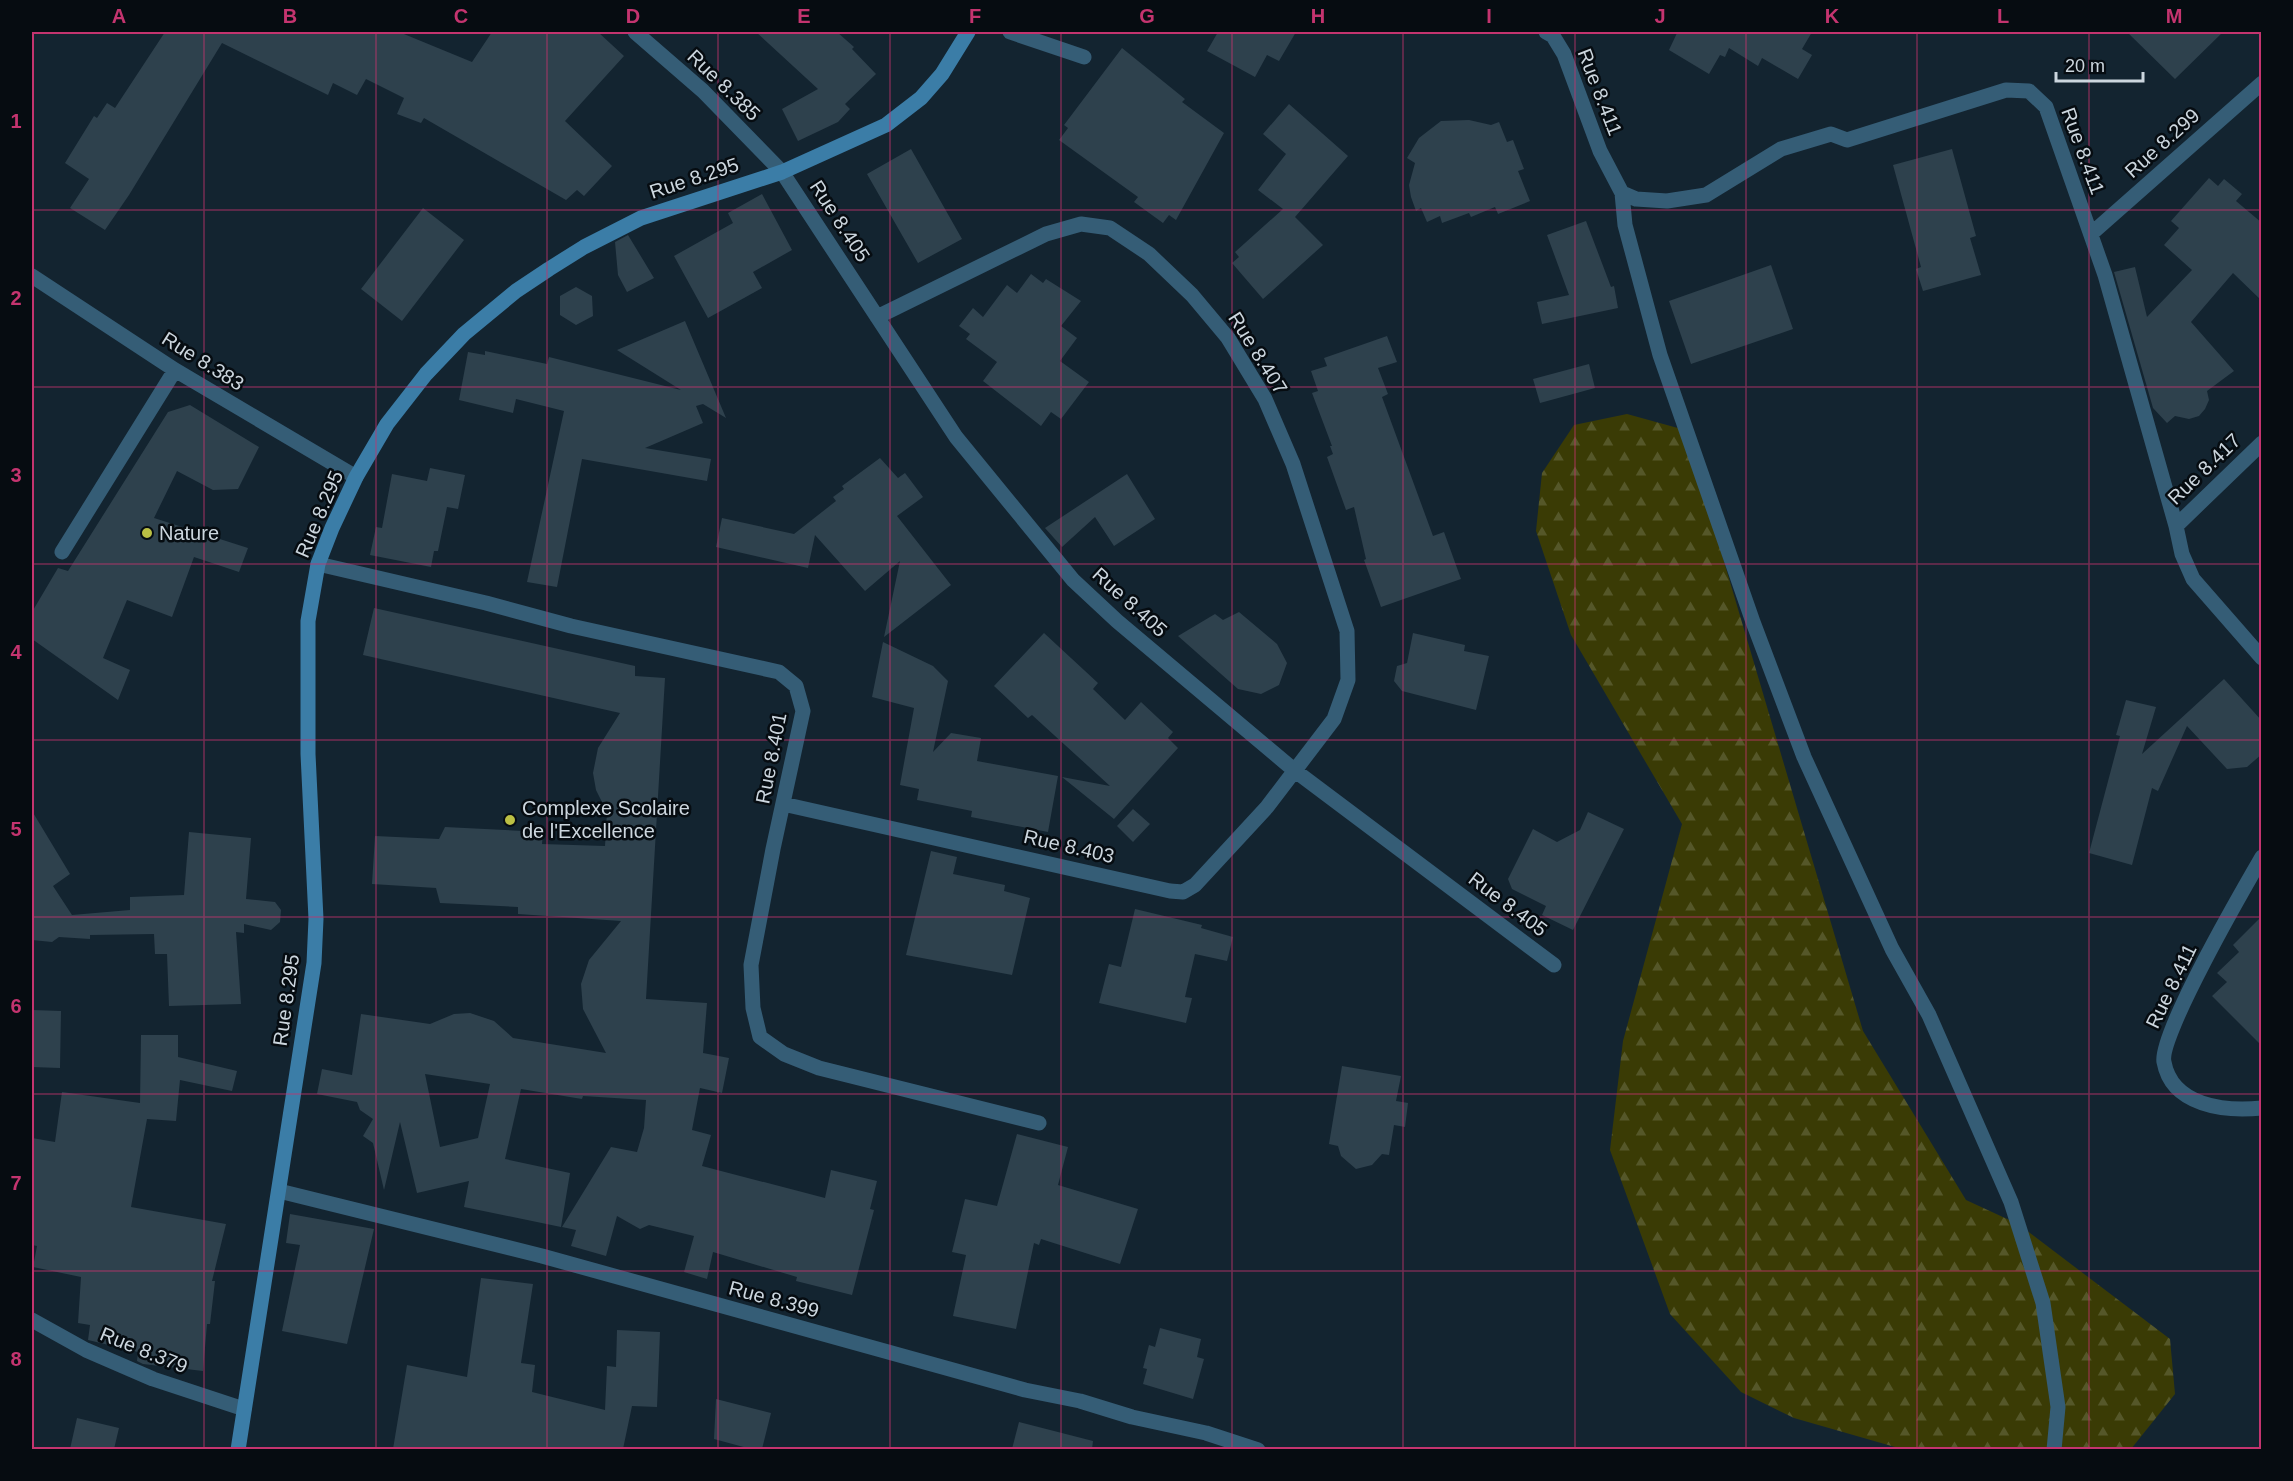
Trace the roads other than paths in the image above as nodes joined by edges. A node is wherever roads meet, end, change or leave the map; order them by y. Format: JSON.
{"nodes":[{"id":1,"x":635,"y":32,"type":"edge"},
{"id":2,"x":968,"y":32,"type":"edge"},
{"id":3,"x":1010,"y":32,"type":"edge"},
{"id":4,"x":1546,"y":32,"type":"edge"},
{"id":5,"x":1084,"y":57,"type":"dead end"},
{"id":6,"x":2262,"y":83,"type":"edge"},
{"id":7,"x":782,"y":172,"type":"junction"},
{"id":8,"x":1622,"y":193,"type":"junction"},
{"id":9,"x":2091,"y":234,"type":"junction"},
{"id":10,"x":32,"y":276,"type":"edge"},
{"id":11,"x":877,"y":317,"type":"junction"},
{"id":12,"x":175,"y":370,"type":"junction"},
{"id":13,"x":2262,"y":443,"type":"edge"},
{"id":14,"x":356,"y":477,"type":"junction"},
{"id":15,"x":2176,"y":526,"type":"junction"},
{"id":16,"x":62,"y":552,"type":"dead end"},
{"id":17,"x":318,"y":564,"type":"junction"},
{"id":18,"x":2262,"y":658,"type":"edge"},
{"id":19,"x":1294,"y":770,"type":"junction"},
{"id":20,"x":783,"y":804,"type":"junction"},
{"id":21,"x":2262,"y":857,"type":"edge"},
{"id":22,"x":1554,"y":965,"type":"dead end"},
{"id":23,"x":2262,"y":1108,"type":"edge"},
{"id":24,"x":1039,"y":1123,"type":"dead end"},
{"id":25,"x":279,"y":1191,"type":"junction"},
{"id":26,"x":32,"y":1320,"type":"edge"},
{"id":27,"x":244,"y":1409,"type":"junction"},
{"id":28,"x":238,"y":1449,"type":"edge"},
{"id":29,"x":1258,"y":1449,"type":"edge"},
{"id":30,"x":2054,"y":1449,"type":"edge"}],
"edges":[{"from":1,"to":7,"type":"street","name":"Rue 8.385"},
{"from":2,"to":7,"type":"street","name":"Rue 8.295"},
{"from":3,"to":5,"type":"street"},
{"from":4,"to":8,"type":"street","name":"Rue 8.411"},
{"from":6,"to":9,"type":"street","name":"Rue 8.299"},
{"from":7,"to":11,"type":"street","name":"Rue 8.405"},
{"from":7,"to":14,"type":"street","name":"Rue 8.295"},
{"from":8,"to":9,"type":"street","name":"Rue 8.411"},
{"from":8,"to":30,"type":"street"},
{"from":9,"to":15,"type":"street","name":"Rue 8.411"},
{"from":10,"to":12,"type":"street","name":"Rue 8.383"},
{"from":11,"to":19,"type":"street","name":"Rue 8.405"},
{"from":11,"to":19,"type":"street","name":"Rue 8.407"},
{"from":12,"to":14,"type":"street","name":"Rue 8.383"},
{"from":12,"to":16,"type":"street"},
{"from":13,"to":15,"type":"street","name":"Rue 8.417"},
{"from":14,"to":17,"type":"street","name":"Rue 8.295"},
{"from":15,"to":18,"type":"street","name":"Rue 8.411"},
{"from":17,"to":20,"type":"street","name":"Rue 8.401"},
{"from":17,"to":25,"type":"street","name":"Rue 8.295"},
{"from":19,"to":20,"type":"street","name":"Rue 8.403"},
{"from":19,"to":22,"type":"street","name":"Rue 8.405"},
{"from":20,"to":24,"type":"street","name":"Rue 8.401"},
{"from":21,"to":23,"type":"street","name":"Rue 8.411"},
{"from":25,"to":27,"type":"street","name":"Rue 8.295"},
{"from":25,"to":29,"type":"street","name":"Rue 8.399"},
{"from":26,"to":27,"type":"street","name":"Rue 8.379"},
{"from":27,"to":28,"type":"street","name":"Rue 8.295"}]}
